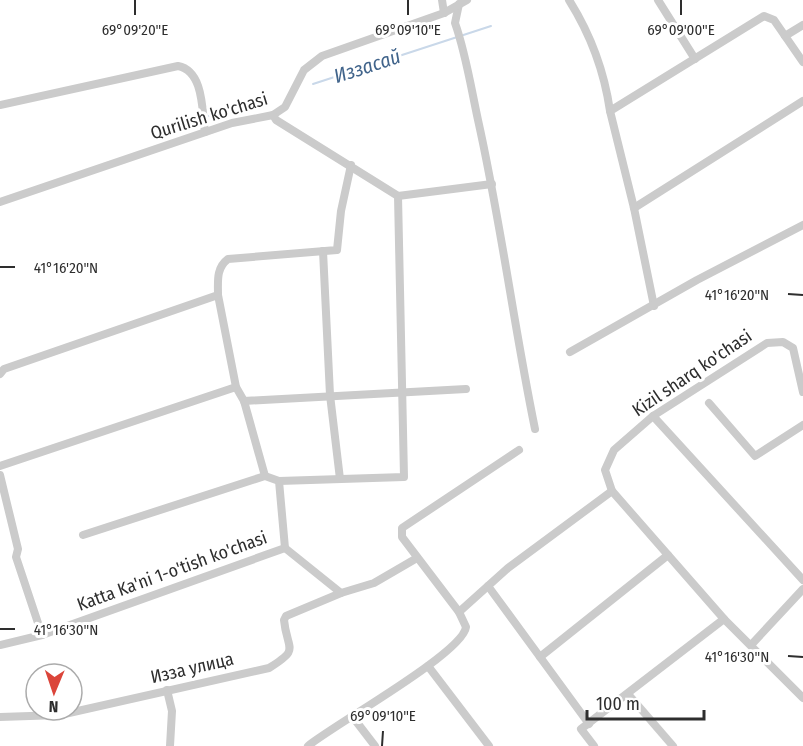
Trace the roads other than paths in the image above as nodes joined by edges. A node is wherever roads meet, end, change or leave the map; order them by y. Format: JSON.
{"nodes":[{"id":1,"x":442,"y":0,"type":"edge"},
{"id":2,"x":568,"y":0,"type":"edge"},
{"id":3,"x":658,"y":0,"type":"edge"},
{"id":4,"x":461,"y":1,"type":"edge"},
{"id":5,"x":444,"y":13,"type":"junction"},
{"id":6,"x":803,"y":25,"type":"edge"},
{"id":7,"x":457,"y":30,"type":"junction"},
{"id":8,"x":785,"y":36,"type":"junction"},
{"id":9,"x":695,"y":58,"type":"junction"},
{"id":10,"x":803,"y":62,"type":"edge"},
{"id":11,"x":803,"y":101,"type":"edge"},
{"id":12,"x":0,"y":105,"type":"edge"},
{"id":13,"x":610,"y":111,"type":"junction"},
{"id":14,"x":273,"y":115,"type":"junction"},
{"id":15,"x":205,"y":132,"type":"junction"},
{"id":16,"x":351,"y":165,"type":"junction"},
{"id":17,"x":492,"y":184,"type":"junction"},
{"id":18,"x":398,"y":196,"type":"junction"},
{"id":19,"x":0,"y":202,"type":"edge"},
{"id":20,"x":634,"y":208,"type":"junction"},
{"id":21,"x":803,"y":225,"type":"edge"},
{"id":22,"x":323,"y":251,"type":"junction"},
{"id":23,"x":218,"y":295,"type":"junction"},
{"id":24,"x":654,"y":306,"type":"junction"},
{"id":25,"x":570,"y":352,"type":"dead end"},
{"id":26,"x":0,"y":374,"type":"edge"},
{"id":27,"x":236,"y":387,"type":"junction"},
{"id":28,"x":466,"y":388,"type":"dead end"},
{"id":29,"x":402,"y":392,"type":"junction"},
{"id":30,"x":803,"y":392,"type":"edge"},
{"id":31,"x":330,"y":395,"type":"junction"},
{"id":32,"x":244,"y":401,"type":"junction"},
{"id":33,"x":710,"y":403,"type":"dead end"},
{"id":34,"x":653,"y":416,"type":"junction"},
{"id":35,"x":803,"y":425,"type":"edge"},
{"id":36,"x":535,"y":429,"type":"dead end"},
{"id":37,"x":519,"y":450,"type":"dead end"},
{"id":38,"x":0,"y":466,"type":"edge"},
{"id":39,"x":0,"y":476,"type":"edge"},
{"id":40,"x":265,"y":476,"type":"junction"},
{"id":41,"x":340,"y":478,"type":"junction"},
{"id":42,"x":279,"y":481,"type":"junction"},
{"id":43,"x":612,"y":491,"type":"junction"},
{"id":44,"x":83,"y":535,"type":"dead end"},
{"id":45,"x":285,"y":548,"type":"junction"},
{"id":46,"x":668,"y":555,"type":"junction"},
{"id":47,"x":417,"y":558,"type":"junction"},
{"id":48,"x":803,"y":580,"type":"edge"},
{"id":49,"x":488,"y":586,"type":"junction"},
{"id":50,"x":803,"y":589,"type":"edge"},
{"id":51,"x":341,"y":593,"type":"junction"},
{"id":52,"x":459,"y":612,"type":"junction"},
{"id":53,"x":724,"y":619,"type":"junction"},
{"id":54,"x":42,"y":635,"type":"junction"},
{"id":55,"x":752,"y":644,"type":"junction"},
{"id":56,"x":0,"y":645,"type":"edge"},
{"id":57,"x":540,"y":657,"type":"junction"},
{"id":58,"x":428,"y":666,"type":"junction"},
{"id":59,"x":167,"y":690,"type":"junction"},
{"id":60,"x":628,"y":694,"type":"junction"},
{"id":61,"x":803,"y":698,"type":"edge"},
{"id":62,"x":352,"y":716,"type":"junction"},
{"id":63,"x":0,"y":717,"type":"edge"},
{"id":64,"x":590,"y":724,"type":"junction"},
{"id":65,"x":170,"y":746,"type":"edge"},
{"id":66,"x":308,"y":746,"type":"edge"},
{"id":67,"x":375,"y":746,"type":"edge"},
{"id":68,"x":489,"y":746,"type":"edge"},
{"id":69,"x":594,"y":746,"type":"edge"},
{"id":70,"x":673,"y":746,"type":"edge"}],
"edges":[{"from":1,"to":5,"type":"street"},
{"from":2,"to":13,"type":"street"},
{"from":3,"to":9,"type":"street"},
{"from":4,"to":5,"type":"street","name":"Qurilish ko'chasi"},
{"from":4,"to":7,"type":"street"},
{"from":5,"to":7,"type":"street"},
{"from":5,"to":14,"type":"street","name":"Qurilish ko'chasi"},
{"from":6,"to":8,"type":"street"},
{"from":7,"to":17,"type":"street"},
{"from":8,"to":9,"type":"street"},
{"from":8,"to":10,"type":"street"},
{"from":9,"to":13,"type":"street"},
{"from":11,"to":20,"type":"street"},
{"from":12,"to":15,"type":"street"},
{"from":13,"to":20,"type":"street"},
{"from":14,"to":15,"type":"street","name":"Qurilish ko'chasi"},
{"from":14,"to":16,"type":"street"},
{"from":15,"to":19,"type":"street","name":"Qurilish ko'chasi"},
{"from":16,"to":18,"type":"street"},
{"from":16,"to":22,"type":"street"},
{"from":17,"to":18,"type":"street"},
{"from":17,"to":36,"type":"street"},
{"from":18,"to":29,"type":"street"},
{"from":20,"to":24,"type":"street"},
{"from":21,"to":24,"type":"street"},
{"from":22,"to":23,"type":"street"},
{"from":22,"to":31,"type":"street"},
{"from":23,"to":26,"type":"street"},
{"from":23,"to":27,"type":"street"},
{"from":24,"to":25,"type":"street"},
{"from":27,"to":32,"type":"street"},
{"from":27,"to":38,"type":"street"},
{"from":28,"to":29,"type":"street"},
{"from":29,"to":31,"type":"street"},
{"from":29,"to":41,"type":"street"},
{"from":30,"to":34,"type":"street","name":"Kizil sharq ko'chasi"},
{"from":31,"to":32,"type":"street"},
{"from":31,"to":41,"type":"street"},
{"from":32,"to":40,"type":"street"},
{"from":33,"to":35,"type":"street"},
{"from":34,"to":43,"type":"street","name":"Kizil sharq ko'chasi"},
{"from":34,"to":48,"type":"street"},
{"from":37,"to":47,"type":"street"},
{"from":39,"to":54,"type":"street"},
{"from":40,"to":42,"type":"street"},
{"from":40,"to":44,"type":"street"},
{"from":41,"to":42,"type":"street"},
{"from":42,"to":45,"type":"street"},
{"from":43,"to":46,"type":"street"},
{"from":43,"to":49,"type":"street"},
{"from":45,"to":51,"type":"street"},
{"from":45,"to":54,"type":"street","name":"Katta Ka'ni 1-o'tish ko'chasi"},
{"from":46,"to":53,"type":"street"},
{"from":46,"to":57,"type":"street"},
{"from":47,"to":51,"type":"street"},
{"from":47,"to":52,"type":"street"},
{"from":49,"to":52,"type":"street"},
{"from":49,"to":57,"type":"street"},
{"from":50,"to":55,"type":"street"},
{"from":51,"to":59,"type":"street","name":"Изза улица"},
{"from":52,"to":58,"type":"street"},
{"from":53,"to":55,"type":"street"},
{"from":53,"to":60,"type":"street"},
{"from":54,"to":56,"type":"street","name":"Katta Ka'ni 1-o'tish ko'chasi"},
{"from":55,"to":61,"type":"street"},
{"from":57,"to":64,"type":"street"},
{"from":58,"to":62,"type":"street"},
{"from":58,"to":68,"type":"street"},
{"from":59,"to":63,"type":"street","name":"Изза улица"},
{"from":59,"to":65,"type":"street"},
{"from":60,"to":64,"type":"street"},
{"from":60,"to":70,"type":"street"},
{"from":62,"to":66,"type":"street"},
{"from":62,"to":67,"type":"street"},
{"from":64,"to":69,"type":"street"}]}
